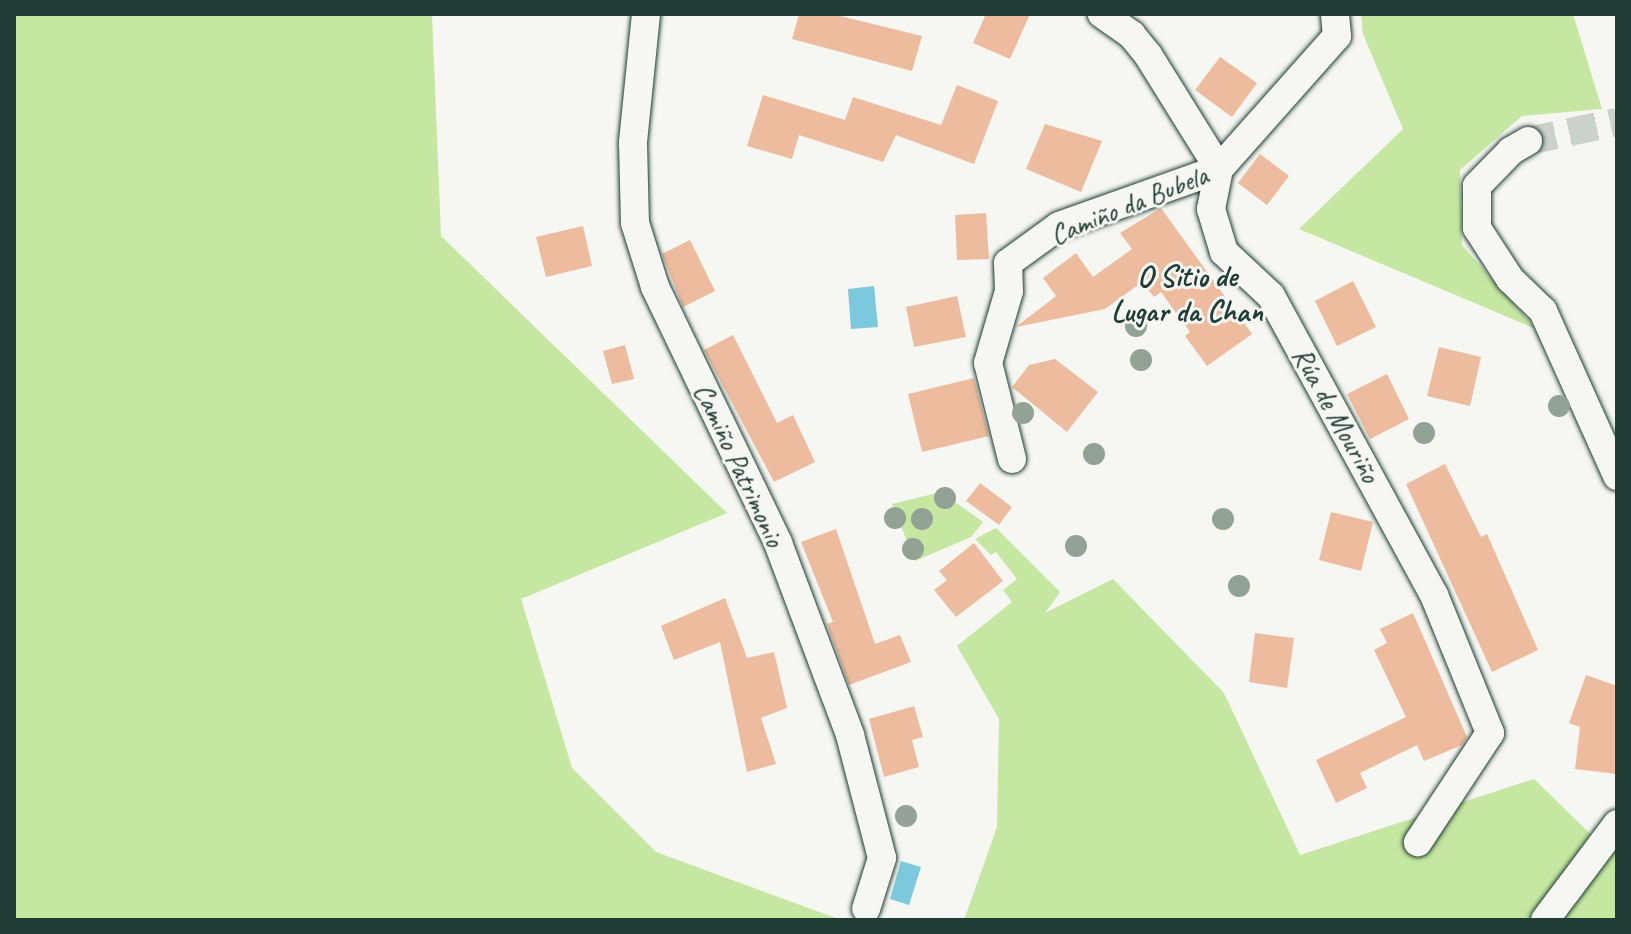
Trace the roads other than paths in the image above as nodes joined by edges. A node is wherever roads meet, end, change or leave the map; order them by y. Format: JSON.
{"nodes":[{"id":1,"x":646,"y":14,"type":"edge"},
{"id":2,"x":1102,"y":14,"type":"edge"},
{"id":3,"x":1335,"y":14,"type":"edge"},
{"id":4,"x":1528,"y":141,"type":"tunnel mouth"},
{"id":5,"x":1219,"y":169,"type":"junction"},
{"id":6,"x":1012,"y":459,"type":"dead end"},
{"id":7,"x":1617,"y":476,"type":"edge"},
{"id":8,"x":1617,"y":824,"type":"edge"},
{"id":9,"x":1418,"y":842,"type":"dead end"},
{"id":10,"x":866,"y":909,"type":"dead end"},
{"id":11,"x":1545,"y":920,"type":"edge"}],
"edges":[{"from":1,"to":10,"type":"street","name":"Camiño Patrimonio"},
{"from":2,"to":5,"type":"street"},
{"from":3,"to":5,"type":"street"},
{"from":4,"to":7,"type":"street"},
{"from":5,"to":6,"type":"street","name":"Camiño da Bubela"},
{"from":5,"to":9,"type":"street","name":"Rúa de Mouriño"},
{"from":8,"to":11,"type":"street"}]}
